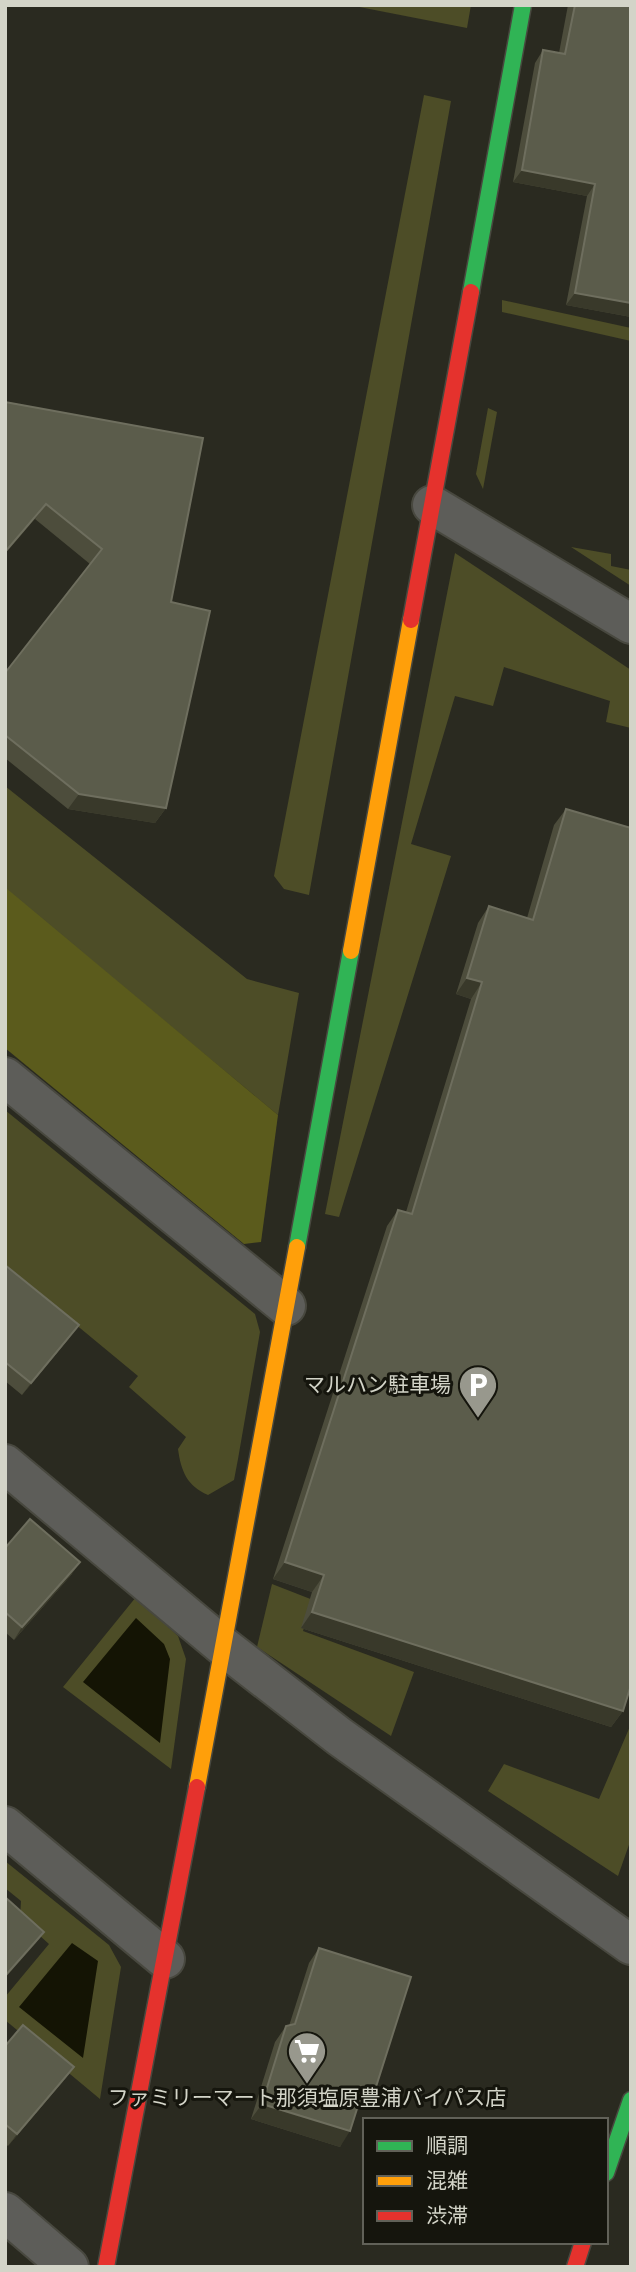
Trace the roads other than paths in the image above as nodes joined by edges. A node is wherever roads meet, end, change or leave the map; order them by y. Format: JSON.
{"nodes":[{"id":1,"x":523,"y":5,"type":"edge"},
{"id":2,"x":432,"y":505,"type":"junction"},
{"id":3,"x":631,"y":624,"type":"edge"},
{"id":4,"x":5,"y":1077,"type":"edge"},
{"id":5,"x":286,"y":1306,"type":"junction"},
{"id":6,"x":5,"y":1464,"type":"edge"},
{"id":7,"x":224,"y":1647,"type":"junction"},
{"id":8,"x":5,"y":1826,"type":"edge"},
{"id":9,"x":631,"y":1945,"type":"edge"},
{"id":10,"x":165,"y":1959,"type":"junction"},
{"id":11,"x":631,"y":2100,"type":"edge"},
{"id":12,"x":608,"y":2167,"type":"edge"},
{"id":13,"x":5,"y":2212,"type":"edge"},
{"id":14,"x":582,"y":2244,"type":"edge"},
{"id":15,"x":69,"y":2267,"type":"edge"},
{"id":16,"x":106,"y":2267,"type":"edge"},
{"id":17,"x":575,"y":2267,"type":"edge"}],
"edges":[{"from":1,"to":2,"type":"main road"},
{"from":2,"to":3,"type":"street"},
{"from":2,"to":5,"type":"main road"},
{"from":4,"to":5,"type":"street"},
{"from":5,"to":7,"type":"main road"},
{"from":6,"to":7,"type":"street"},
{"from":7,"to":9,"type":"street"},
{"from":7,"to":10,"type":"main road"},
{"from":8,"to":10,"type":"street"},
{"from":10,"to":16,"type":"main road"},
{"from":11,"to":12,"type":"main road"},
{"from":13,"to":15,"type":"street"},
{"from":14,"to":17,"type":"main road"}]}
